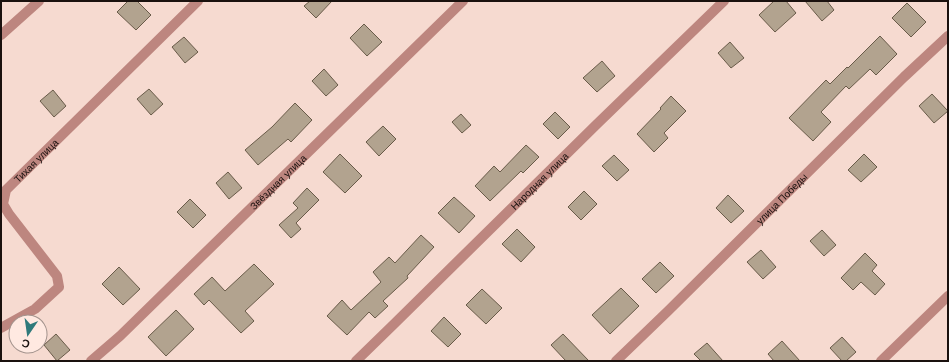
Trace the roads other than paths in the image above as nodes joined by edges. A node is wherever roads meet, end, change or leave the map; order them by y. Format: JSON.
{"nodes":[{"id":1,"x":39,"y":1,"type":"edge"},
{"id":2,"x":198,"y":1,"type":"edge"},
{"id":3,"x":463,"y":1,"type":"edge"},
{"id":4,"x":724,"y":1,"type":"edge"},
{"id":5,"x":1,"y":35,"type":"edge"},
{"id":6,"x":948,"y":36,"type":"edge"},
{"id":7,"x":948,"y":296,"type":"edge"},
{"id":8,"x":1,"y":328,"type":"edge"},
{"id":9,"x":91,"y":361,"type":"edge"},
{"id":10,"x":356,"y":361,"type":"edge"},
{"id":11,"x":616,"y":361,"type":"edge"},
{"id":12,"x":881,"y":361,"type":"edge"}],
"edges":[{"from":1,"to":5,"type":"street"},
{"from":2,"to":8,"type":"street","name":"Тихая улица"},
{"from":3,"to":9,"type":"street","name":"Звёздная улица"},
{"from":4,"to":10,"type":"street","name":"Народная улица"},
{"from":6,"to":11,"type":"street","name":"улица Победы"},
{"from":7,"to":12,"type":"street"}]}
